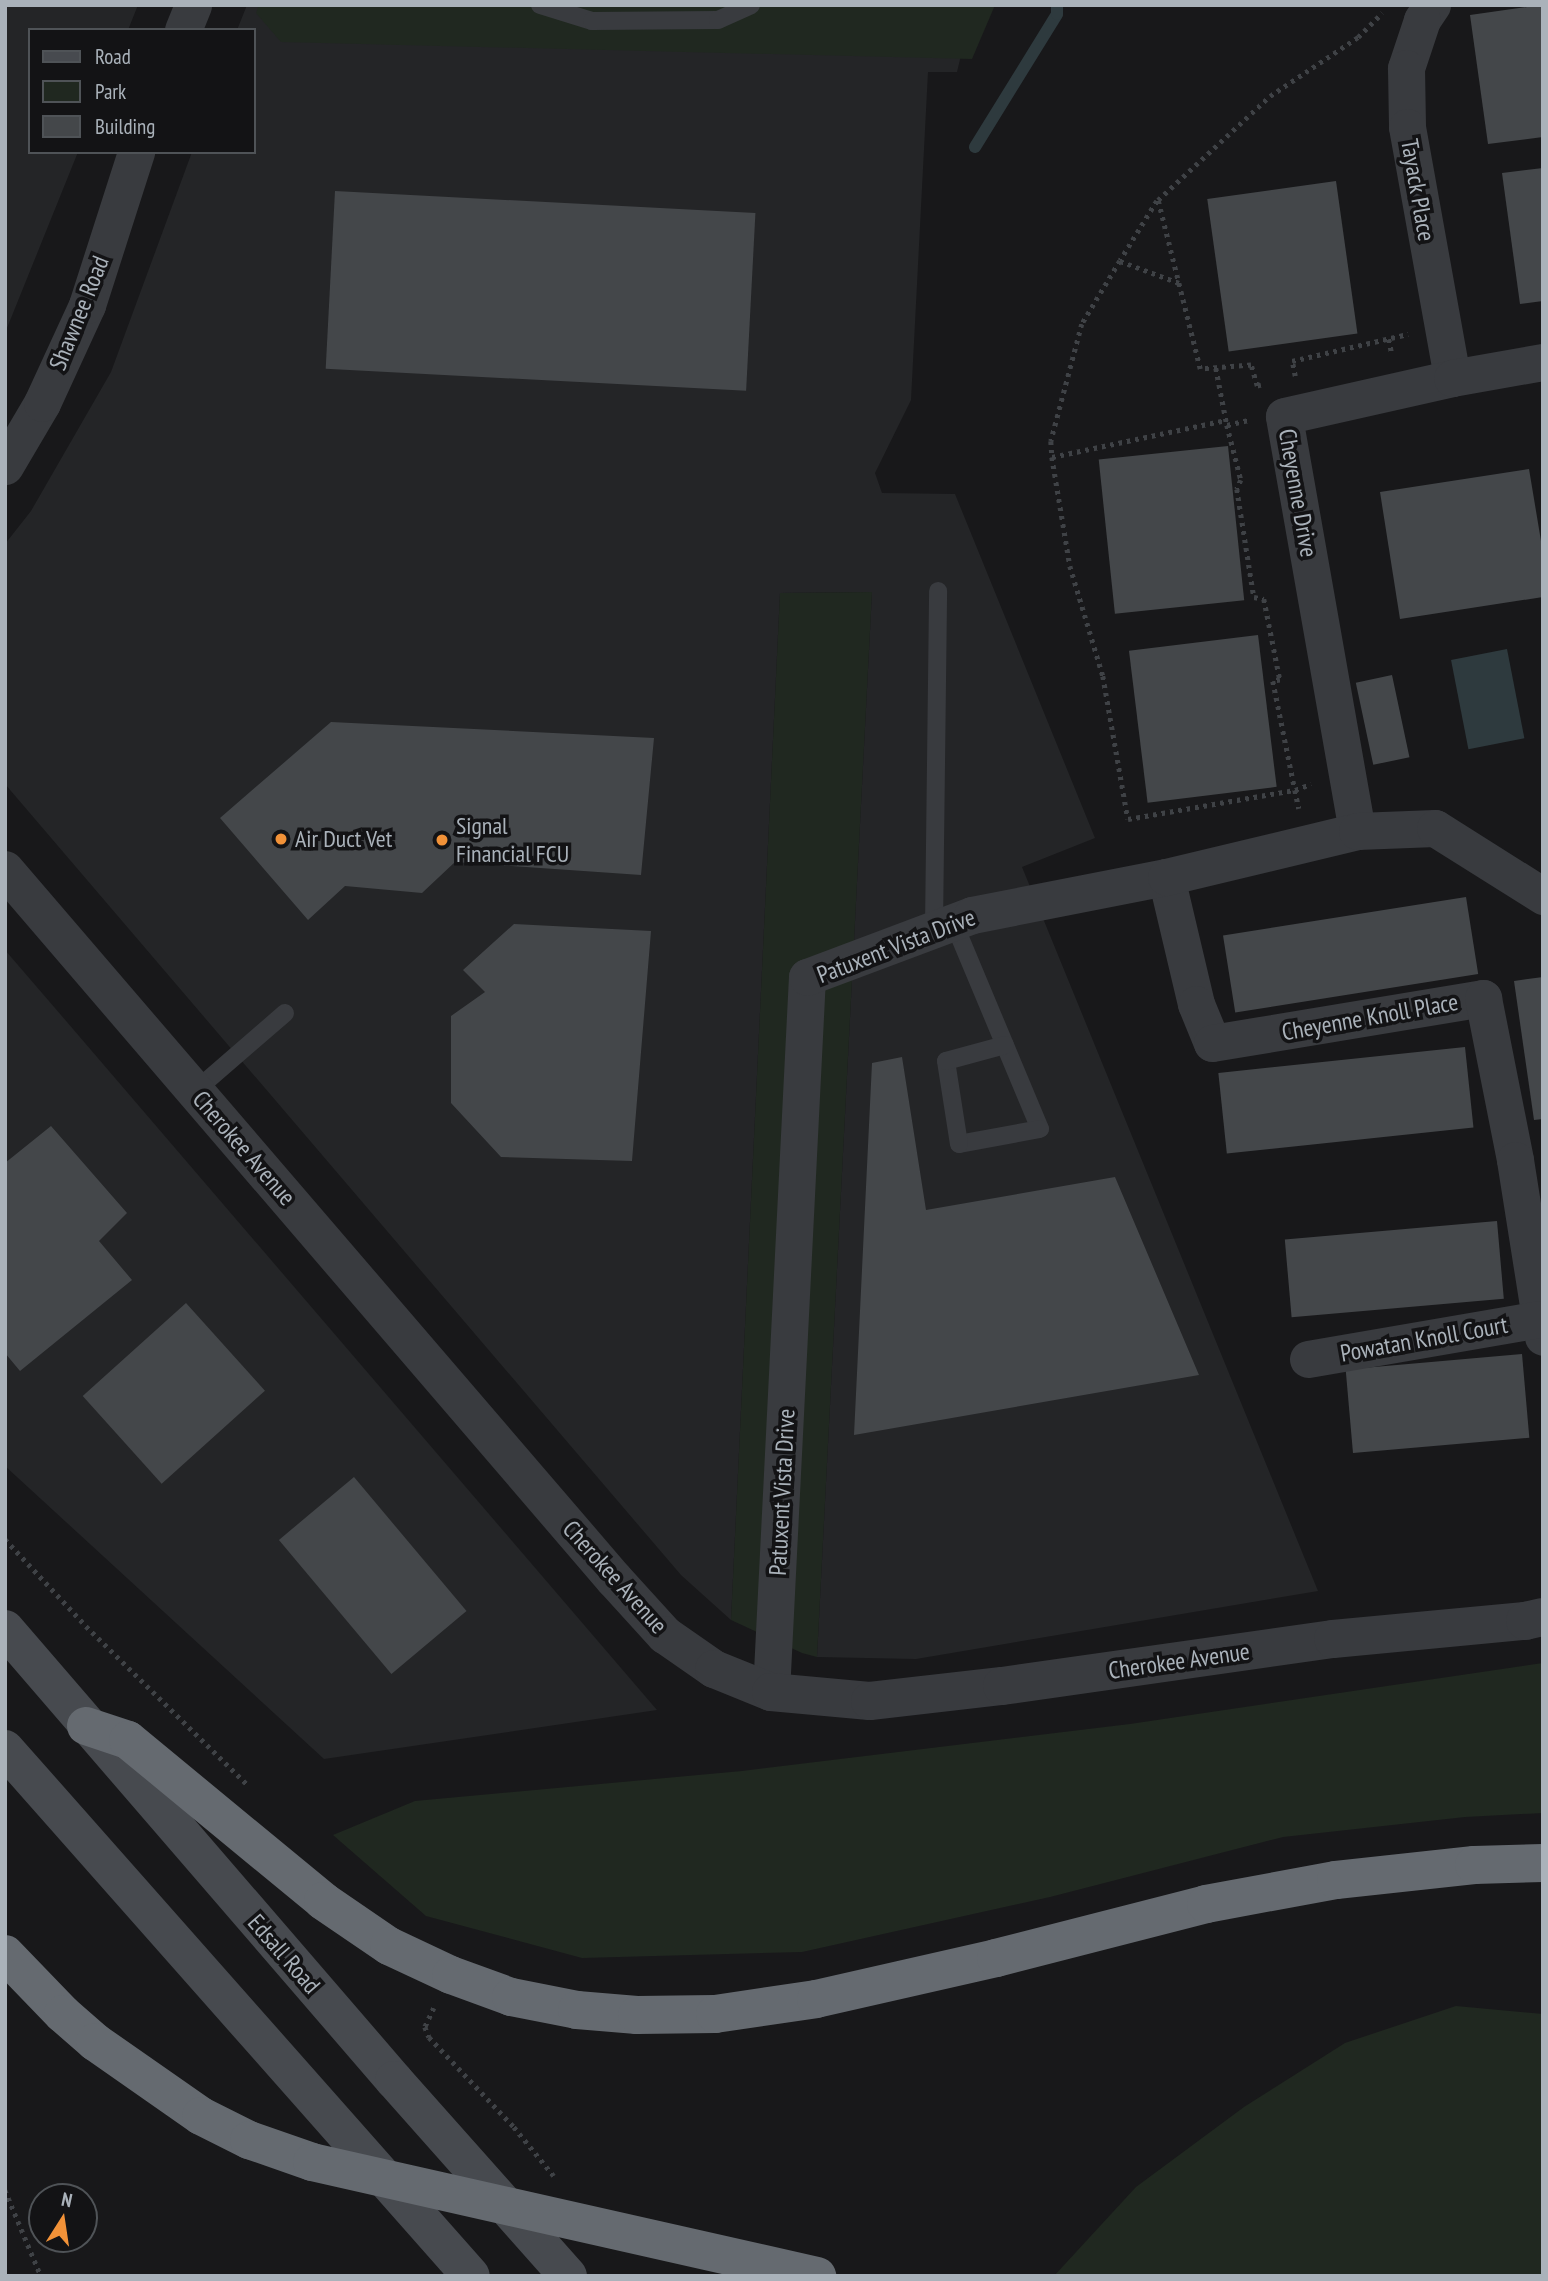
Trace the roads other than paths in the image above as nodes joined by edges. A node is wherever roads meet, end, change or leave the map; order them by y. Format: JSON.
{"nodes":[{"id":1,"x":193,"y":5,"type":"edge"},
{"id":2,"x":540,"y":5,"type":"edge"},
{"id":3,"x":751,"y":5,"type":"edge"},
{"id":4,"x":1432,"y":5,"type":"edge"},
{"id":5,"x":184,"y":28,"type":"edge"},
{"id":6,"x":135,"y":154,"type":"edge"},
{"id":7,"x":1543,"y":362,"type":"edge"},
{"id":8,"x":1451,"y":378,"type":"junction"},
{"id":9,"x":5,"y":466,"type":"edge"},
{"id":10,"x":938,"y":591,"type":"dead end"},
{"id":11,"x":1357,"y":831,"type":"junction"},
{"id":12,"x":5,"y":870,"type":"edge"},
{"id":13,"x":1166,"y":877,"type":"junction"},
{"id":14,"x":1543,"y":896,"type":"edge"},
{"id":15,"x":943,"y":924,"type":"junction"},
{"id":16,"x":285,"y":1013,"type":"dead end"},
{"id":17,"x":1005,"y":1045,"type":"junction"},
{"id":18,"x":195,"y":1091,"type":"junction"},
{"id":19,"x":1529,"y":1158,"type":"edge"},
{"id":20,"x":1541,"y":1328,"type":"edge"},
{"id":21,"x":1308,"y":1359,"type":"dead end"},
{"id":22,"x":1543,"y":1617,"type":"edge"},
{"id":23,"x":5,"y":1629,"type":"edge"},
{"id":24,"x":771,"y":1692,"type":"junction"},
{"id":25,"x":86,"y":1726,"type":"junction"},
{"id":26,"x":5,"y":1749,"type":"edge"},
{"id":27,"x":1543,"y":1863,"type":"edge"},
{"id":28,"x":5,"y":1954,"type":"edge"},
{"id":29,"x":471,"y":2276,"type":"edge"},
{"id":30,"x":568,"y":2276,"type":"edge"},
{"id":31,"x":817,"y":2276,"type":"edge"}],
"edges":[{"from":1,"to":5,"type":"street"},
{"from":2,"to":3,"type":"lane"},
{"from":4,"to":8,"type":"street","name":"Tayack Place"},
{"from":6,"to":9,"type":"street","name":"Shawnee Road"},
{"from":7,"to":8,"type":"street","name":"Cheyenne Drive"},
{"from":8,"to":11,"type":"street","name":"Cheyenne Drive"},
{"from":10,"to":15,"type":"lane"},
{"from":11,"to":13,"type":"street","name":"Patuxent Vista Drive"},
{"from":11,"to":14,"type":"street","name":"Patuxent Vista Drive"},
{"from":12,"to":18,"type":"street","name":"Cherokee Avenue"},
{"from":13,"to":15,"type":"street","name":"Patuxent Vista Drive"},
{"from":13,"to":19,"type":"street","name":"Cheyenne Knoll Place"},
{"from":15,"to":17,"type":"lane"},
{"from":15,"to":24,"type":"street","name":"Patuxent Vista Drive"},
{"from":16,"to":18,"type":"lane"},
{"from":17,"to":17,"type":"lane"},
{"from":18,"to":24,"type":"street","name":"Cherokee Avenue"},
{"from":19,"to":20,"type":"street","name":"Cheyenne Knoll Place"},
{"from":20,"to":21,"type":"street","name":"Powatan Knoll Court"},
{"from":22,"to":24,"type":"street","name":"Cherokee Avenue"},
{"from":23,"to":25,"type":"main road","name":"Edsall Road"},
{"from":25,"to":27,"type":"highway"},
{"from":25,"to":30,"type":"main road","name":"Edsall Road"},
{"from":26,"to":29,"type":"main road"},
{"from":28,"to":31,"type":"highway","bridge":true}]}
